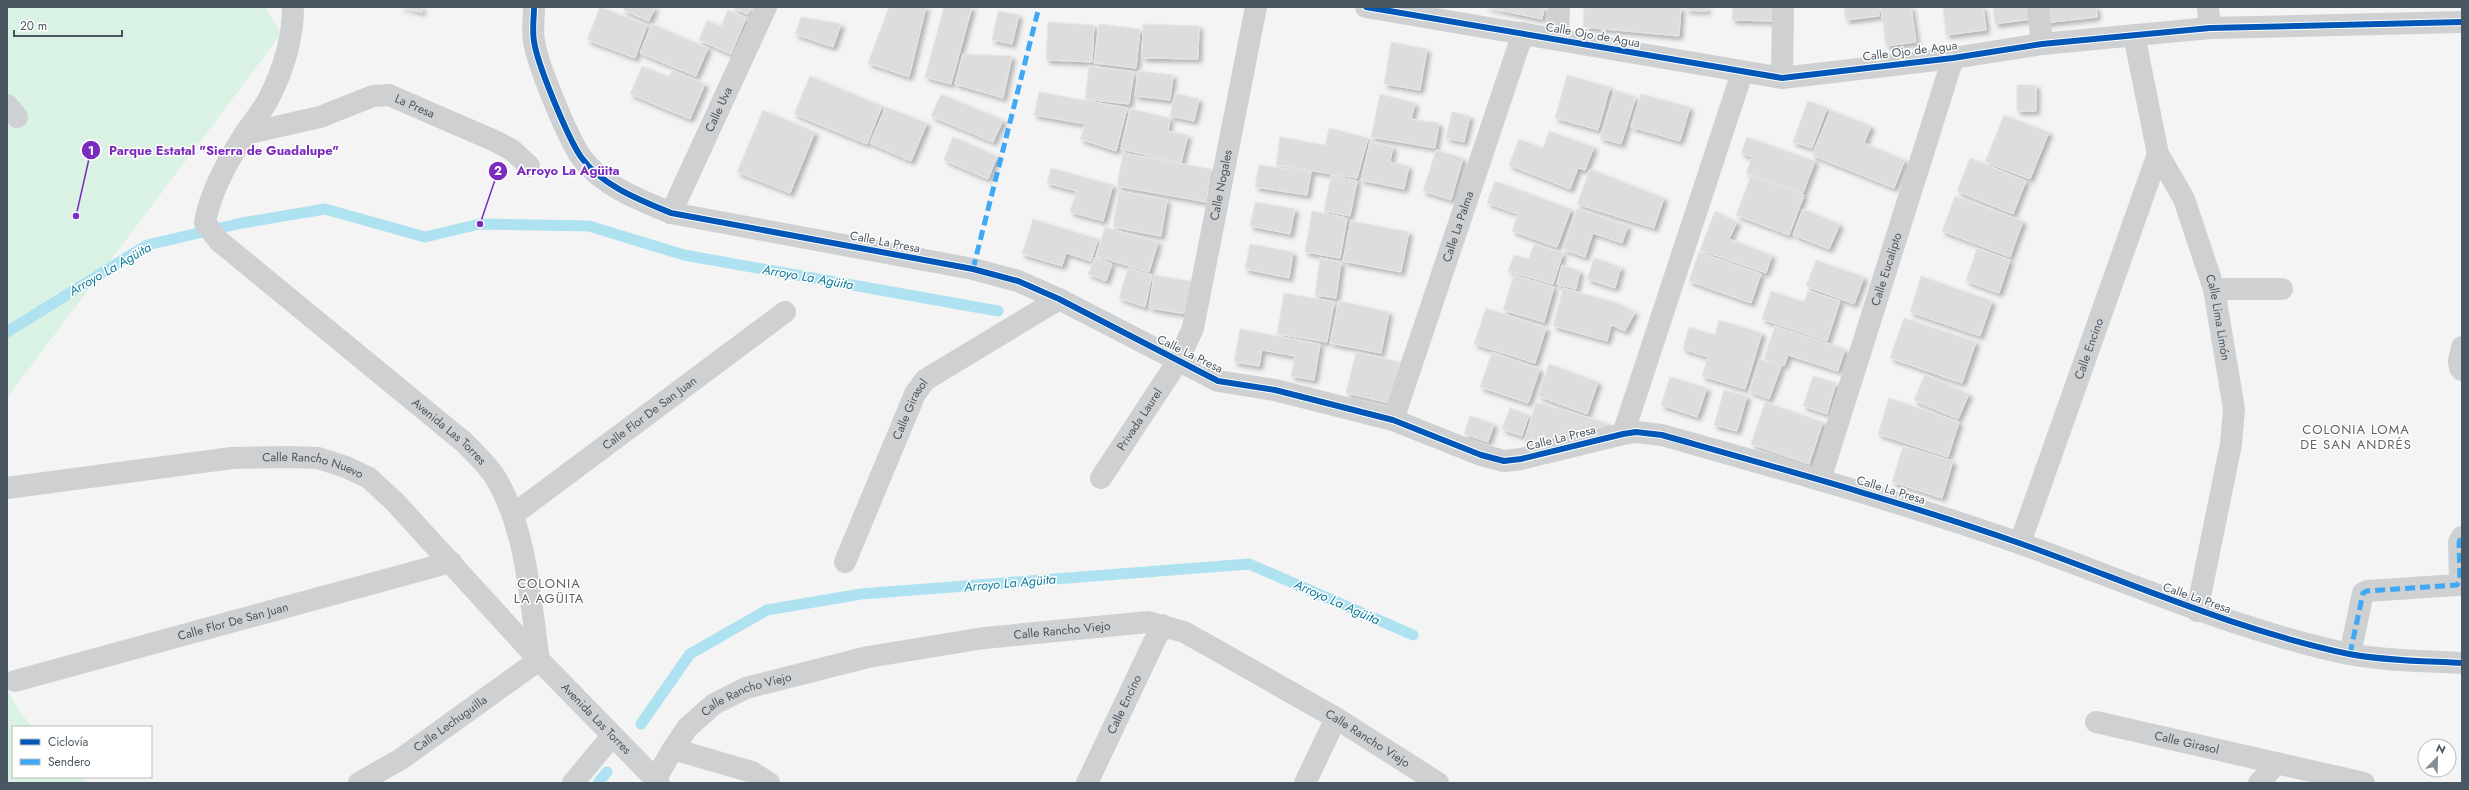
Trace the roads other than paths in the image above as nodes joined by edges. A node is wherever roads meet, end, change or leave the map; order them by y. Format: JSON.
{"nodes":[{"id":1,"x":293,"y":7,"type":"edge"},
{"id":2,"x":534,"y":7,"type":"edge"},
{"id":3,"x":766,"y":7,"type":"edge"},
{"id":4,"x":1256,"y":7,"type":"edge"},
{"id":5,"x":1366,"y":7,"type":"edge"},
{"id":6,"x":1559,"y":7,"type":"edge"},
{"id":7,"x":1783,"y":7,"type":"edge"},
{"id":8,"x":2038,"y":7,"type":"edge"},
{"id":9,"x":2209,"y":18,"type":"edge"},
{"id":10,"x":2462,"y":22,"type":"edge"},
{"id":11,"x":1523,"y":33,"type":"junction"},
{"id":12,"x":2134,"y":35,"type":"junction"},
{"id":13,"x":1558,"y":39,"type":"junction"},
{"id":14,"x":2042,"y":44,"type":"junction"},
{"id":15,"x":1953,"y":58,"type":"junction"},
{"id":16,"x":1742,"y":73,"type":"junction"},
{"id":17,"x":1782,"y":78,"type":"junction"},
{"id":18,"x":245,"y":134,"type":"junction"},
{"id":19,"x":2158,"y":154,"type":"junction"},
{"id":20,"x":529,"y":166,"type":"dead end"},
{"id":21,"x":671,"y":213,"type":"junction"},
{"id":22,"x":2214,"y":289,"type":"junction"},
{"id":23,"x":2282,"y":289,"type":"dead end"},
{"id":24,"x":1059,"y":299,"type":"junction"},
{"id":25,"x":785,"y":312,"type":"dead end"},
{"id":26,"x":1178,"y":362,"type":"junction"},
{"id":27,"x":1393,"y":420,"type":"junction"},
{"id":28,"x":1623,"y":434,"type":"junction"},
{"id":29,"x":1101,"y":478,"type":"dead end"},
{"id":30,"x":1820,"y":480,"type":"junction"},
{"id":31,"x":7,"y":488,"type":"edge"},
{"id":32,"x":514,"y":514,"type":"junction"},
{"id":33,"x":2462,"y":537,"type":"edge"},
{"id":34,"x":2020,"y":543,"type":"junction"},
{"id":35,"x":451,"y":562,"type":"junction"},
{"id":36,"x":845,"y":562,"type":"dead end"},
{"id":37,"x":2197,"y":611,"type":"junction"},
{"id":38,"x":1162,"y":625,"type":"junction"},
{"id":39,"x":2350,"y":654,"type":"junction"},
{"id":40,"x":539,"y":660,"type":"junction"},
{"id":41,"x":2462,"y":663,"type":"edge"},
{"id":42,"x":15,"y":681,"type":"dead end"},
{"id":43,"x":1336,"y":718,"type":"junction"},
{"id":44,"x":2096,"y":722,"type":"dead end"},
{"id":45,"x":612,"y":736,"type":"junction"},
{"id":46,"x":673,"y":750,"type":"junction"},
{"id":47,"x":2277,"y":762,"type":"junction"},
{"id":48,"x":657,"y":781,"type":"edge"},
{"id":49,"x":359,"y":783,"type":"edge"},
{"id":50,"x":573,"y":783,"type":"edge"},
{"id":51,"x":769,"y":783,"type":"edge"},
{"id":52,"x":1087,"y":783,"type":"edge"},
{"id":53,"x":1305,"y":783,"type":"edge"},
{"id":54,"x":1438,"y":783,"type":"edge"},
{"id":55,"x":2259,"y":783,"type":"edge"},
{"id":56,"x":2364,"y":783,"type":"edge"}],
"edges":[{"from":1,"to":18,"type":"street"},
{"from":2,"to":21,"type":"street","name":"Calle La Presa"},
{"from":3,"to":21,"type":"street","name":"Calle Uva"},
{"from":4,"to":26,"type":"street","name":"Calle Nogales"},
{"from":5,"to":11,"type":"street","name":"Calle Ojo de Agua"},
{"from":6,"to":13,"type":"street"},
{"from":7,"to":17,"type":"street"},
{"from":8,"to":14,"type":"street"},
{"from":9,"to":10,"type":"street","name":"Calle Ojo de Agua"},
{"from":9,"to":12,"type":"street","name":"Calle Ojo de Agua"},
{"from":11,"to":13,"type":"street","name":"Calle Ojo de Agua"},
{"from":11,"to":27,"type":"street","name":"Calle La Palma"},
{"from":12,"to":14,"type":"street","name":"Calle Ojo de Agua"},
{"from":12,"to":19,"type":"street","name":"Calle Lima Limón"},
{"from":13,"to":16,"type":"street","name":"Calle Ojo de Agua"},
{"from":14,"to":15,"type":"street","name":"Calle Ojo de Agua"},
{"from":15,"to":17,"type":"street","name":"Calle Ojo de Agua"},
{"from":15,"to":30,"type":"street","name":"Calle Eucalipto"},
{"from":16,"to":17,"type":"street","name":"Calle Ojo de Agua"},
{"from":16,"to":28,"type":"street"},
{"from":18,"to":20,"type":"street","name":"La Presa"},
{"from":18,"to":32,"type":"street","name":"Avenida Las Torres"},
{"from":19,"to":22,"type":"street","name":"Calle Lima Limón"},
{"from":19,"to":34,"type":"street","name":"Calle Encino"},
{"from":21,"to":24,"type":"street","name":"Calle La Presa"},
{"from":22,"to":23,"type":"street"},
{"from":22,"to":37,"type":"street","name":"Calle Lima Limón"},
{"from":24,"to":26,"type":"street","name":"Calle La Presa"},
{"from":24,"to":36,"type":"street","name":"Calle Girasol"},
{"from":25,"to":32,"type":"street","name":"Calle Flor De San Juan"},
{"from":26,"to":27,"type":"street","name":"Calle La Presa"},
{"from":26,"to":29,"type":"street","name":"Privada Laurel"},
{"from":27,"to":28,"type":"street","name":"Calle La Presa"},
{"from":28,"to":30,"type":"street","name":"Calle La Presa"},
{"from":30,"to":34,"type":"street","name":"Calle La Presa"},
{"from":31,"to":35,"type":"street","name":"Calle Rancho Nuevo"},
{"from":32,"to":40,"type":"street","name":"Avenida Las Torres"},
{"from":33,"to":39,"type":"street"},
{"from":34,"to":37,"type":"street","name":"Calle La Presa"},
{"from":35,"to":40,"type":"street","name":"Calle Rancho Nuevo"},
{"from":35,"to":42,"type":"street","name":"Calle Flor De San Juan"},
{"from":37,"to":39,"type":"street","name":"Calle La Presa"},
{"from":38,"to":43,"type":"street","name":"Calle Rancho Viejo"},
{"from":38,"to":46,"type":"street","name":"Calle Rancho Viejo"},
{"from":38,"to":52,"type":"street","name":"Calle Encino"},
{"from":39,"to":41,"type":"street","name":"Calle La Presa"},
{"from":40,"to":45,"type":"street","name":"Avenida Las Torres"},
{"from":40,"to":49,"type":"street","name":"Calle Lechuguilla"},
{"from":43,"to":53,"type":"street"},
{"from":43,"to":54,"type":"street","name":"Calle Rancho Viejo"},
{"from":44,"to":47,"type":"street","name":"Calle Girasol"},
{"from":45,"to":48,"type":"street","name":"Avenida Las Torres"},
{"from":45,"to":50,"type":"street"},
{"from":46,"to":48,"type":"street","name":"Avenida Las Torres"},
{"from":46,"to":51,"type":"street"},
{"from":47,"to":55,"type":"street"},
{"from":47,"to":56,"type":"street","name":"Calle Girasol"}]}
